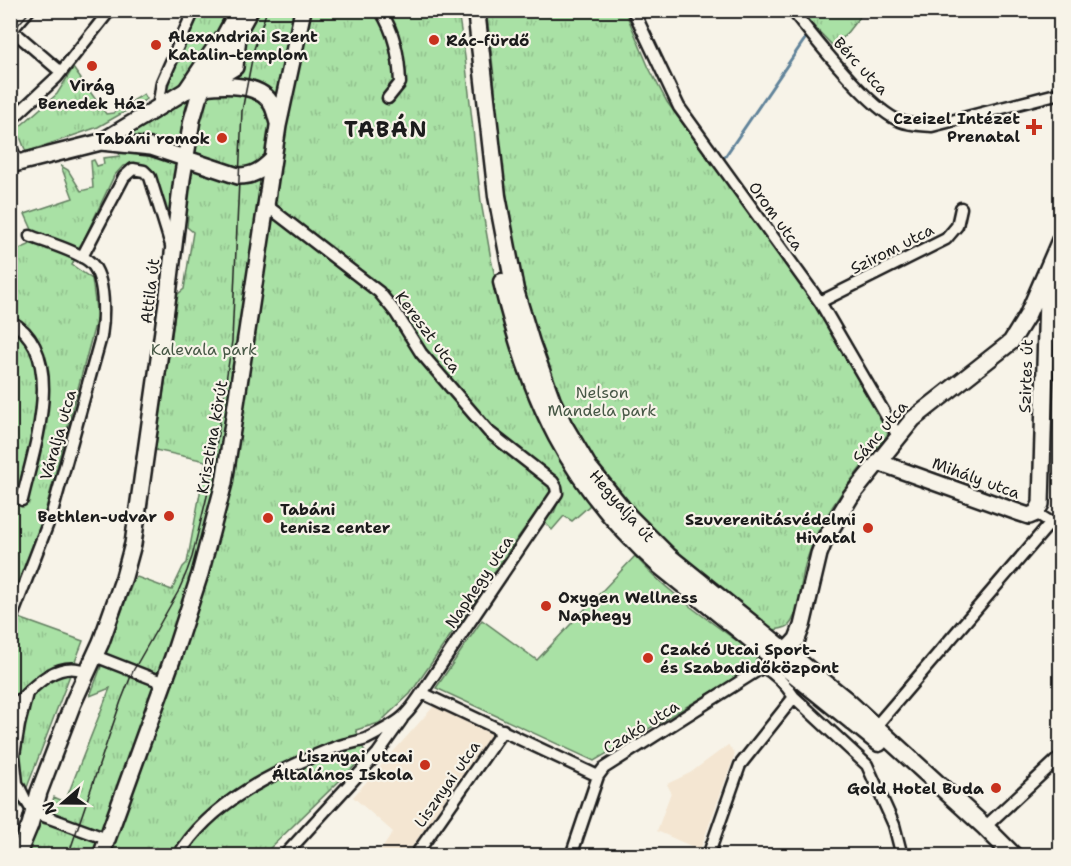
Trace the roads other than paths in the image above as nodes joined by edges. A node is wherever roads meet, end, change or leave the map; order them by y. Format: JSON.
{"nodes":[{"id":1,"x":29,"y":10,"type":"edge"},
{"id":2,"x":110,"y":10,"type":"edge"},
{"id":3,"x":194,"y":10,"type":"edge"},
{"id":4,"x":239,"y":10,"type":"edge"},
{"id":5,"x":249,"y":10,"type":"edge"},
{"id":6,"x":303,"y":10,"type":"edge"},
{"id":7,"x":380,"y":10,"type":"edge"},
{"id":8,"x":465,"y":10,"type":"edge"},
{"id":9,"x":476,"y":10,"type":"edge"},
{"id":10,"x":633,"y":10,"type":"edge"},
{"id":11,"x":792,"y":10,"type":"edge"},
{"id":12,"x":234,"y":30,"type":"junction"},
{"id":13,"x":11,"y":31,"type":"edge"},
{"id":14,"x":221,"y":43,"type":"junction"},
{"id":15,"x":213,"y":66,"type":"junction"},
{"id":16,"x":61,"y":72,"type":"junction"},
{"id":17,"x":195,"y":88,"type":"junction"},
{"id":18,"x":1060,"y":93,"type":"edge"},
{"id":19,"x":387,"y":98,"type":"dead end"},
{"id":20,"x":158,"y":108,"type":"junction"},
{"id":21,"x":10,"y":121,"type":"edge"},
{"id":22,"x":278,"y":126,"type":"junction"},
{"id":23,"x":101,"y":142,"type":"junction"},
{"id":24,"x":10,"y":145,"type":"edge"},
{"id":25,"x":185,"y":158,"type":"junction"},
{"id":26,"x":273,"y":159,"type":"junction"},
{"id":27,"x":14,"y":164,"type":"edge"},
{"id":28,"x":266,"y":205,"type":"junction"},
{"id":29,"x":961,"y":208,"type":"dead end"},
{"id":30,"x":30,"y":236,"type":"dead end"},
{"id":31,"x":1057,"y":247,"type":"edge"},
{"id":32,"x":173,"y":254,"type":"junction"},
{"id":33,"x":82,"y":257,"type":"junction"},
{"id":34,"x":1054,"y":298,"type":"edge"},
{"id":35,"x":820,"y":302,"type":"junction"},
{"id":36,"x":10,"y":321,"type":"edge"},
{"id":37,"x":898,"y":436,"type":"junction"},
{"id":38,"x":878,"y":462,"type":"junction"},
{"id":39,"x":556,"y":487,"type":"joint"},
{"id":40,"x":22,"y":500,"type":"dead end"},
{"id":41,"x":1036,"y":513,"type":"junction"},
{"id":42,"x":1056,"y":525,"type":"edge"},
{"id":43,"x":10,"y":622,"type":"edge"},
{"id":44,"x":95,"y":657,"type":"junction"},
{"id":45,"x":774,"y":658,"type":"junction"},
{"id":46,"x":87,"y":672,"type":"junction"},
{"id":47,"x":164,"y":683,"type":"junction"},
{"id":48,"x":27,"y":693,"type":"junction"},
{"id":49,"x":422,"y":693,"type":"junction"},
{"id":50,"x":794,"y":697,"type":"junction"},
{"id":51,"x":11,"y":709,"type":"edge"},
{"id":52,"x":404,"y":717,"type":"junction"},
{"id":53,"x":19,"y":725,"type":"junction"},
{"id":54,"x":876,"y":726,"type":"junction"},
{"id":55,"x":503,"y":730,"type":"junction"},
{"id":56,"x":1060,"y":757,"type":"edge"},
{"id":57,"x":598,"y":776,"type":"junction"},
{"id":58,"x":33,"y":812,"type":"junction"},
{"id":59,"x":986,"y":826,"type":"junction"},
{"id":60,"x":107,"y":839,"type":"junction"},
{"id":61,"x":17,"y":855,"type":"edge"},
{"id":62,"x":101,"y":855,"type":"edge"},
{"id":63,"x":178,"y":855,"type":"edge"},
{"id":64,"x":284,"y":855,"type":"edge"},
{"id":65,"x":415,"y":855,"type":"edge"},
{"id":66,"x":571,"y":855,"type":"edge"},
{"id":67,"x":708,"y":855,"type":"edge"},
{"id":68,"x":902,"y":855,"type":"edge"},
{"id":69,"x":1000,"y":855,"type":"edge"},
{"id":70,"x":1014,"y":855,"type":"edge"}],
"edges":[{"from":1,"to":13,"type":"street"},
{"from":2,"to":16,"type":"street"},
{"from":3,"to":20,"type":"street"},
{"from":4,"to":12,"type":"main road"},
{"from":5,"to":12,"type":"main road","name":"Attila út"},
{"from":6,"to":22,"type":"main road","name":"Krisztina körút"},
{"from":7,"to":19,"type":"street"},
{"from":8,"to":45,"type":"main road","name":"Hegyalja út"},
{"from":9,"to":45,"type":"main road","name":"Hegyalja út"},
{"from":10,"to":35,"type":"street","name":"Orom utca"},
{"from":11,"to":18,"type":"street","name":"Bérc utca"},
{"from":12,"to":14,"type":"main road"},
{"from":12,"to":15,"type":"main road","name":"Attila út"},
{"from":12,"to":17,"type":"main road"},
{"from":13,"to":16,"type":"street"},
{"from":14,"to":15,"type":"main road"},
{"from":14,"to":17,"type":"main road"},
{"from":15,"to":17,"type":"main road","name":"Attila út"},
{"from":16,"to":21,"type":"street"},
{"from":17,"to":20,"type":"main road"},
{"from":17,"to":22,"type":"main road"},
{"from":17,"to":25,"type":"main road","name":"Attila út"},
{"from":20,"to":23,"type":"main road"},
{"from":22,"to":26,"type":"main road","name":"Krisztina körút"},
{"from":23,"to":25,"type":"main road"},
{"from":23,"to":27,"type":"main road"},
{"from":24,"to":27,"type":"street"},
{"from":25,"to":26,"type":"main road"},
{"from":25,"to":32,"type":"main road","name":"Attila út"},
{"from":26,"to":28,"type":"main road","name":"Krisztina körút"},
{"from":28,"to":39,"type":"street","name":"Kereszt utca"},
{"from":28,"to":47,"type":"main road","name":"Krisztina körút"},
{"from":29,"to":35,"type":"street","name":"Szirom utca"},
{"from":30,"to":33,"type":"street","name":"Váralja utca"},
{"from":31,"to":34,"type":"main road","name":"Szirtes út"},
{"from":31,"to":37,"type":"main road","name":"Sánc utca"},
{"from":32,"to":33,"type":"street"},
{"from":32,"to":44,"type":"main road","name":"Attila út"},
{"from":33,"to":43,"type":"street","name":"Váralja utca"},
{"from":34,"to":41,"type":"main road","name":"Szirtes út"},
{"from":35,"to":37,"type":"street","name":"Orom utca"},
{"from":36,"to":40,"type":"street"},
{"from":37,"to":38,"type":"main road","name":"Sánc utca"},
{"from":38,"to":41,"type":"main road","name":"Mihály utca"},
{"from":38,"to":45,"type":"main road","name":"Sánc utca"},
{"from":39,"to":49,"type":"street","name":"Naphegy utca"},
{"from":41,"to":42,"type":"street","name":"Mihály utca"},
{"from":42,"to":54,"type":"street"},
{"from":44,"to":46,"type":"main road","name":"Attila út"},
{"from":44,"to":47,"type":"street"},
{"from":45,"to":50,"type":"street"},
{"from":45,"to":54,"type":"main road","name":"Hegyalja út"},
{"from":45,"to":57,"type":"street","name":"Czakó utca"},
{"from":45,"to":69,"type":"main road","name":"Hegyalja út"},
{"from":46,"to":48,"type":"street"},
{"from":46,"to":58,"type":"main road","name":"Attila út"},
{"from":47,"to":60,"type":"main road","name":"Krisztina körút"},
{"from":48,"to":51,"type":"street"},
{"from":48,"to":53,"type":"street"},
{"from":49,"to":52,"type":"street","name":"Naphegy utca"},
{"from":49,"to":55,"type":"street","name":"Czakó utca"},
{"from":50,"to":67,"type":"street"},
{"from":50,"to":68,"type":"street"},
{"from":51,"to":53,"type":"street"},
{"from":52,"to":63,"type":"street"},
{"from":52,"to":64,"type":"street"},
{"from":53,"to":58,"type":"street"},
{"from":54,"to":59,"type":"main road","name":"Hegyalja út"},
{"from":55,"to":57,"type":"street","name":"Czakó utca"},
{"from":55,"to":65,"type":"street","name":"Lisznyai utca"},
{"from":56,"to":59,"type":"street"},
{"from":57,"to":66,"type":"street"},
{"from":58,"to":60,"type":"street"},
{"from":58,"to":61,"type":"main road"},
{"from":59,"to":70,"type":"main road","name":"Hegyalja út"},
{"from":60,"to":62,"type":"main road","name":"Krisztina körút"}]}
